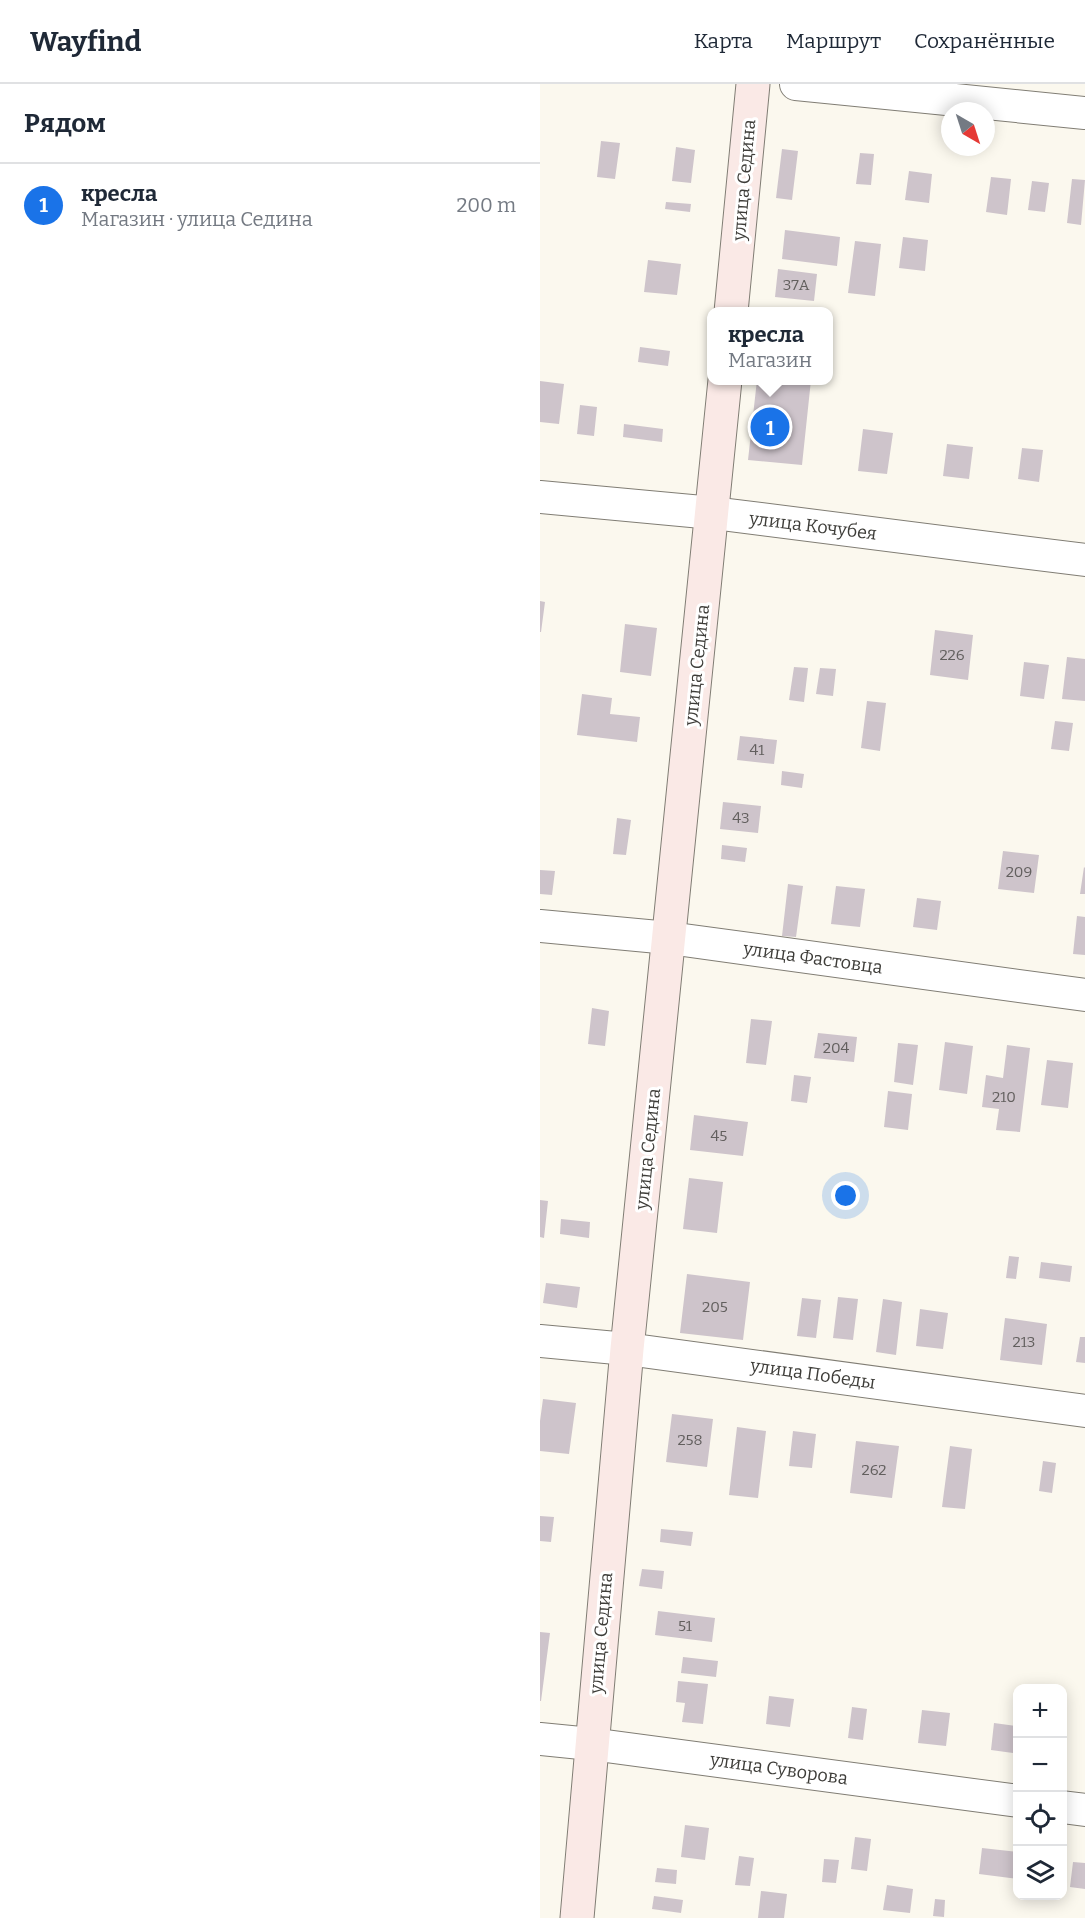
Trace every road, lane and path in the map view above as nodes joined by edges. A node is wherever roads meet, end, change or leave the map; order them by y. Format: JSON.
{"nodes":[{"id":1,"x":753,"y":84,"type":"edge"},
{"id":2,"x":796,"y":84,"type":"edge"},
{"id":3,"x":1085,"y":113,"type":"edge"},
{"id":4,"x":731,"y":307,"type":"edge"},
{"id":5,"x":725,"y":385,"type":"edge"},
{"id":6,"x":540,"y":497,"type":"edge"},
{"id":7,"x":713,"y":513,"type":"junction"},
{"id":8,"x":1085,"y":560,"type":"edge"},
{"id":9,"x":540,"y":926,"type":"edge"},
{"id":10,"x":669,"y":938,"type":"junction"},
{"id":11,"x":1085,"y":995,"type":"edge"},
{"id":12,"x":540,"y":1341,"type":"edge"},
{"id":13,"x":627,"y":1348,"type":"junction"},
{"id":14,"x":1085,"y":1411,"type":"edge"},
{"id":15,"x":540,"y":1739,"type":"edge"},
{"id":16,"x":591,"y":1744,"type":"junction"},
{"id":17,"x":1013,"y":1800,"type":"edge"},
{"id":18,"x":1067,"y":1808,"type":"edge"},
{"id":19,"x":1085,"y":1810,"type":"edge"},
{"id":20,"x":577,"y":1918,"type":"edge"}],
"edges":[{"from":1,"to":4,"type":"main road","name":"улица Седина"},
{"from":2,"to":3,"type":"street"},
{"from":5,"to":7,"type":"main road","name":"улица Седина"},
{"from":6,"to":7,"type":"street","name":"улица Кочубея"},
{"from":7,"to":8,"type":"street","name":"улица Кочубея"},
{"from":7,"to":10,"type":"main road","name":"улица Седина"},
{"from":9,"to":10,"type":"street","name":"улица Фастовца"},
{"from":10,"to":11,"type":"street","name":"улица Фастовца"},
{"from":10,"to":13,"type":"main road","name":"улица Седина"},
{"from":12,"to":13,"type":"street","name":"улица Победы"},
{"from":13,"to":14,"type":"street","name":"улица Победы"},
{"from":13,"to":16,"type":"main road","name":"улица Седина"},
{"from":15,"to":16,"type":"street","name":"улица Суворова"},
{"from":16,"to":17,"type":"street","name":"улица Суворова"},
{"from":16,"to":20,"type":"main road","name":"улица Седина"},
{"from":18,"to":19,"type":"street"}]}
